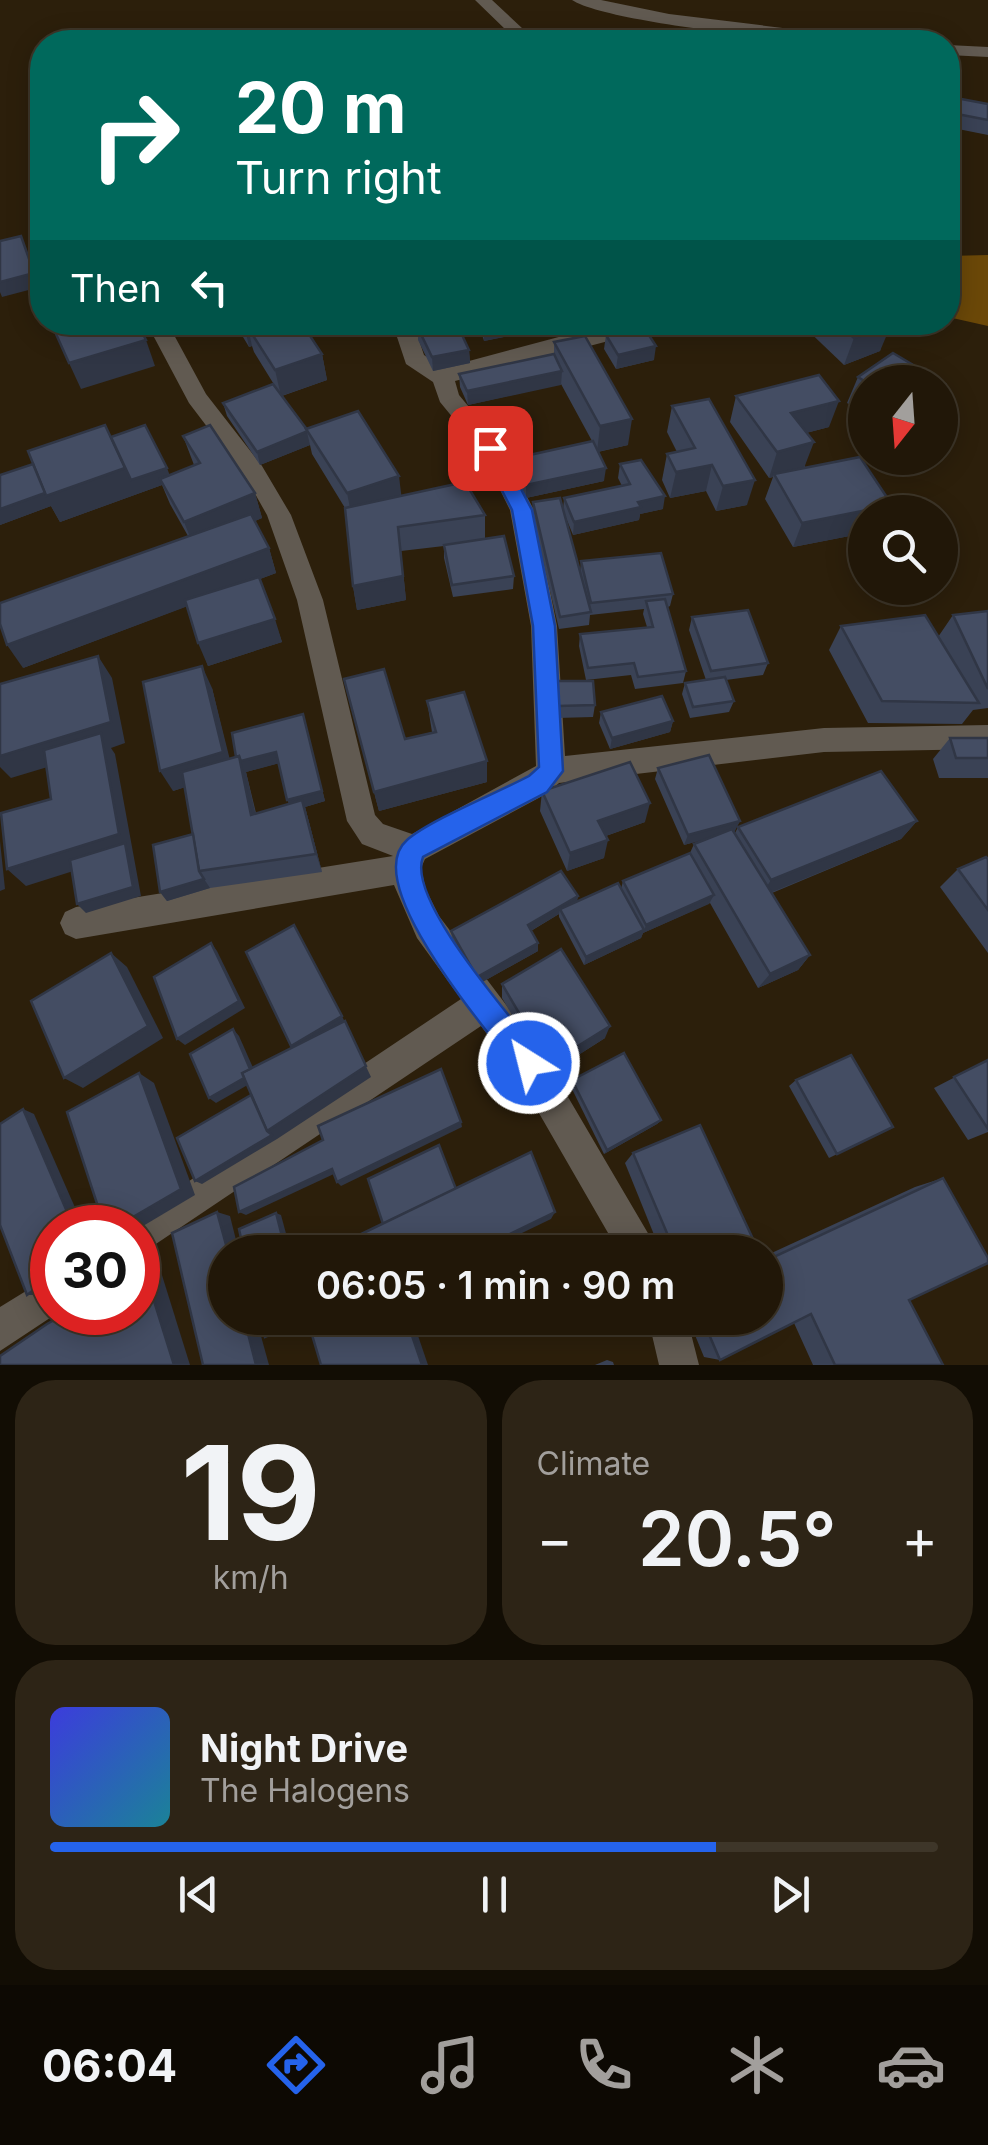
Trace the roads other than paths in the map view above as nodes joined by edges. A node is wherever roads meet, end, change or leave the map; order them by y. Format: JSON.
{"nodes":[{"id":1,"x":483,"y":0,"type":"edge"},
{"id":2,"x":580,"y":0,"type":"edge"},
{"id":3,"x":516,"y":30,"type":"edge"},
{"id":4,"x":759,"y":30,"type":"edge"},
{"id":5,"x":960,"y":51,"type":"edge"},
{"id":6,"x":988,"y":52,"type":"edge"},
{"id":7,"x":163,"y":335,"type":"edge"},
{"id":8,"x":406,"y":335,"type":"edge"},
{"id":9,"x":606,"y":335,"type":"edge"},
{"id":10,"x":443,"y":378,"type":"junction"},
{"id":11,"x":988,"y":737,"type":"edge"},
{"id":12,"x":551,"y":771,"type":"junction"},
{"id":13,"x":410,"y":858,"type":"junction"},
{"id":14,"x":76,"y":923,"type":"dead end"},
{"id":15,"x":485,"y":1003,"type":"junction"},
{"id":16,"x":160,"y":1222,"type":"edge"},
{"id":17,"x":630,"y":1235,"type":"edge"},
{"id":18,"x":30,"y":1310,"type":"edge"},
{"id":19,"x":0,"y":1331,"type":"edge"},
{"id":20,"x":672,"y":1335,"type":"edge"},
{"id":21,"x":680,"y":1365,"type":"edge"}],
"edges":[{"from":1,"to":3,"type":"street"},
{"from":2,"to":4,"type":"street"},
{"from":5,"to":6,"type":"street"},
{"from":7,"to":13,"type":"street"},
{"from":8,"to":10,"type":"street"},
{"from":9,"to":10,"type":"street"},
{"from":10,"to":12,"type":"street"},
{"from":11,"to":12,"type":"street"},
{"from":12,"to":13,"type":"street"},
{"from":13,"to":14,"type":"street"},
{"from":13,"to":15,"type":"street"},
{"from":15,"to":16,"type":"street"},
{"from":15,"to":17,"type":"street"},
{"from":18,"to":19,"type":"street"},
{"from":20,"to":21,"type":"street"}]}
